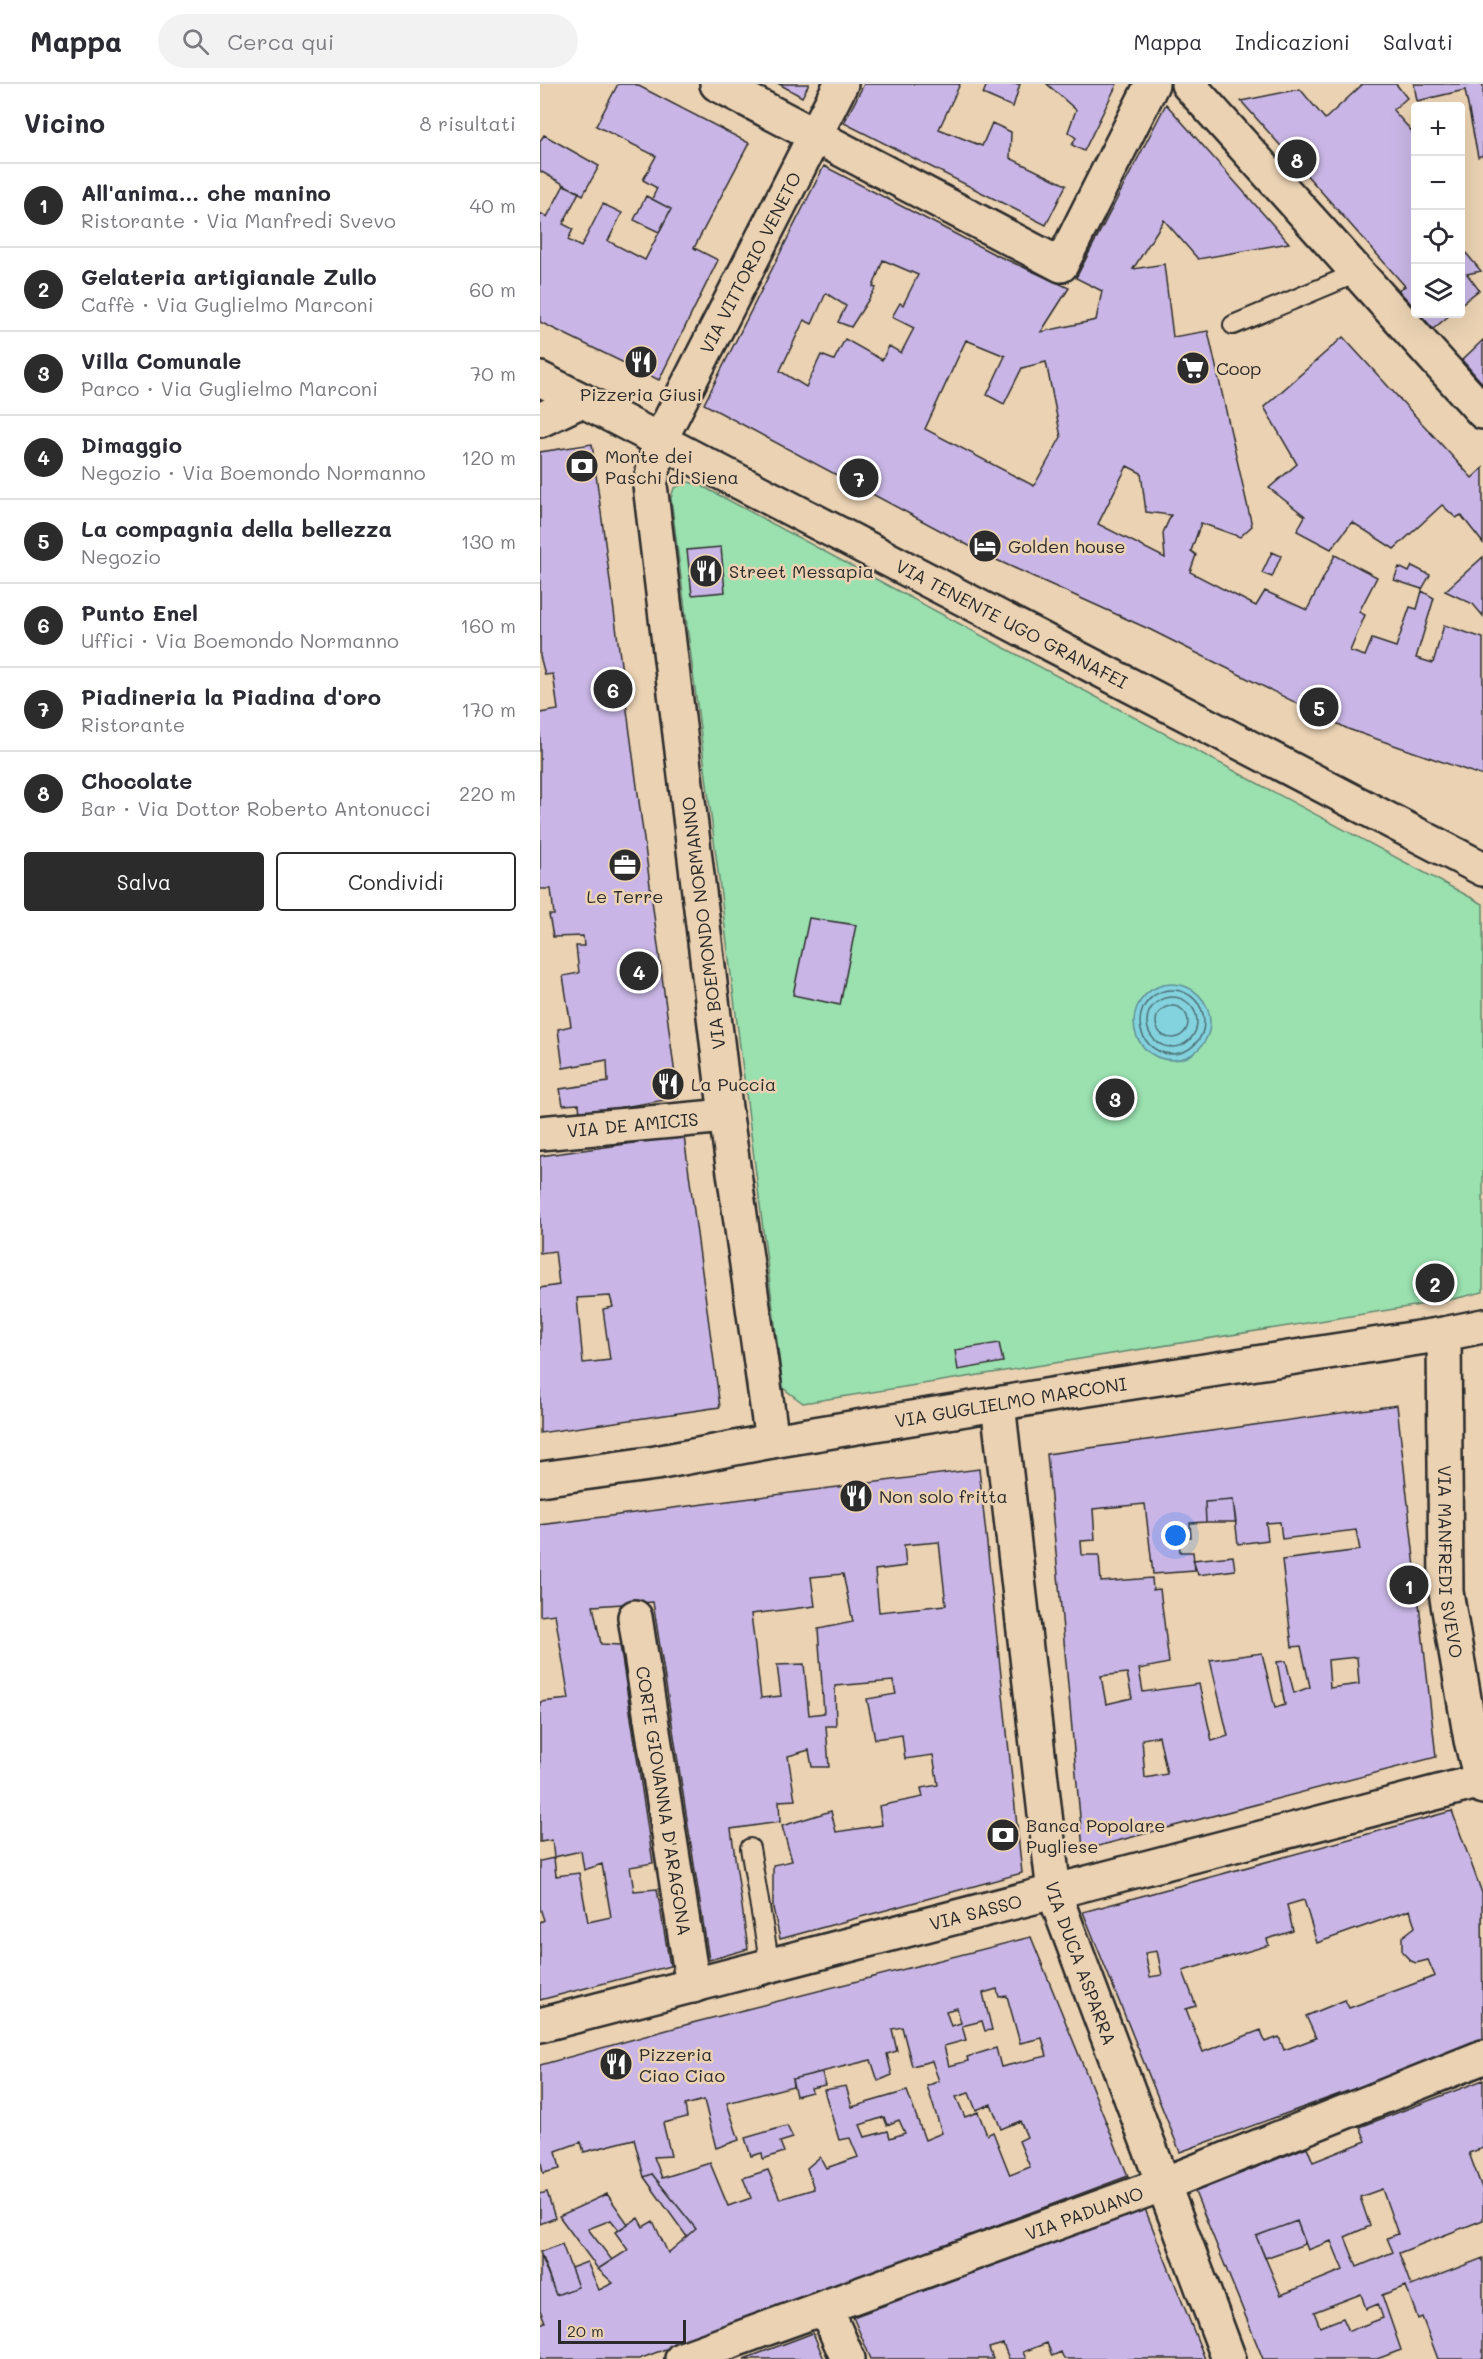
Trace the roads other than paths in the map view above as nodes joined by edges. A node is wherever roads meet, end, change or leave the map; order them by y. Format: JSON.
{"nodes":[{"id":1,"x":717,"y":84,"type":"edge"},
{"id":2,"x":841,"y":84,"type":"edge"},
{"id":3,"x":1152,"y":84,"type":"edge"},
{"id":4,"x":1195,"y":85,"type":"edge"},
{"id":5,"x":815,"y":136,"type":"junction"},
{"id":6,"x":1358,"y":273,"type":"junction"},
{"id":7,"x":1233,"y":325,"type":"dead end"},
{"id":8,"x":540,"y":379,"type":"edge"},
{"id":9,"x":582,"y":400,"type":"junction"},
{"id":10,"x":1483,"y":412,"type":"edge"},
{"id":11,"x":540,"y":420,"type":"edge"},
{"id":12,"x":660,"y":440,"type":"junction"},
{"id":13,"x":1483,"y":869,"type":"edge"},
{"id":14,"x":726,"y":1116,"type":"junction"},
{"id":15,"x":540,"y":1133,"type":"edge"},
{"id":16,"x":1483,"y":1326,"type":"edge"},
{"id":17,"x":1444,"y":1334,"type":"junction"},
{"id":18,"x":998,"y":1404,"type":"junction"},
{"id":19,"x":772,"y":1441,"type":"junction"},
{"id":20,"x":540,"y":1479,"type":"edge"},
{"id":21,"x":635,"y":1617,"type":"dead end"},
{"id":22,"x":1482,"y":1784,"type":"edge"},
{"id":23,"x":750,"y":1848,"type":"dead end"},
{"id":24,"x":1054,"y":1893,"type":"junction"},
{"id":25,"x":770,"y":1966,"type":"junction"},
{"id":26,"x":693,"y":1986,"type":"junction"},
{"id":27,"x":540,"y":2025,"type":"edge"},
{"id":28,"x":1483,"y":2057,"type":"edge"},
{"id":29,"x":1164,"y":2184,"type":"junction"},
{"id":30,"x":825,"y":2307,"type":"junction"},
{"id":31,"x":682,"y":2359,"type":"edge"},
{"id":32,"x":848,"y":2359,"type":"edge"},
{"id":33,"x":1229,"y":2359,"type":"edge"}],
"edges":[{"from":1,"to":5,"type":"street"},
{"from":2,"to":5,"type":"street","name":"VIA VITTORIO VENETO"},
{"from":3,"to":5,"type":"street"},
{"from":4,"to":6,"type":"street"},
{"from":5,"to":12,"type":"street","name":"VIA VITTORIO VENETO"},
{"from":6,"to":7,"type":"lane"},
{"from":6,"to":10,"type":"street"},
{"from":8,"to":9,"type":"street","name":"VIA TENENTE UGO GRANAFEI"},
{"from":9,"to":11,"type":"street"},
{"from":9,"to":12,"type":"street","name":"VIA TENENTE UGO GRANAFEI"},
{"from":12,"to":13,"type":"street","name":"VIA TENENTE UGO GRANAFEI"},
{"from":12,"to":14,"type":"street","name":"VIA BOEMONDO NORMANNO"},
{"from":14,"to":15,"type":"street","name":"VIA DE AMICIS"},
{"from":14,"to":19,"type":"street","name":"VIA BOEMONDO NORMANNO"},
{"from":16,"to":17,"type":"street","name":"VIA GUGLIELMO MARCONI"},
{"from":17,"to":18,"type":"street","name":"VIA GUGLIELMO MARCONI"},
{"from":17,"to":22,"type":"street","name":"VIA MANFREDI SVEVO"},
{"from":18,"to":19,"type":"street","name":"VIA GUGLIELMO MARCONI"},
{"from":18,"to":24,"type":"street","name":"VIA DUCA ASPARRA"},
{"from":19,"to":20,"type":"street","name":"VIA GUGLIELMO MARCONI"},
{"from":21,"to":26,"type":"street","name":"CORTE GIOVANNA D'ARAGONA"},
{"from":22,"to":24,"type":"street","name":"VIA SASSO"},
{"from":23,"to":25,"type":"lane"},
{"from":24,"to":25,"type":"street","name":"VIA SASSO"},
{"from":24,"to":29,"type":"street","name":"VIA DUCA ASPARRA"},
{"from":25,"to":26,"type":"street","name":"VIA SASSO"},
{"from":26,"to":27,"type":"street","name":"VIA SASSO"},
{"from":28,"to":29,"type":"street","name":"VIA PADUANO"},
{"from":29,"to":30,"type":"street","name":"VIA PADUANO"},
{"from":29,"to":33,"type":"street","name":"VIA DUCA ASPARRA"},
{"from":30,"to":31,"type":"street","name":"VIA PADUANO"},
{"from":30,"to":32,"type":"street"}]}
